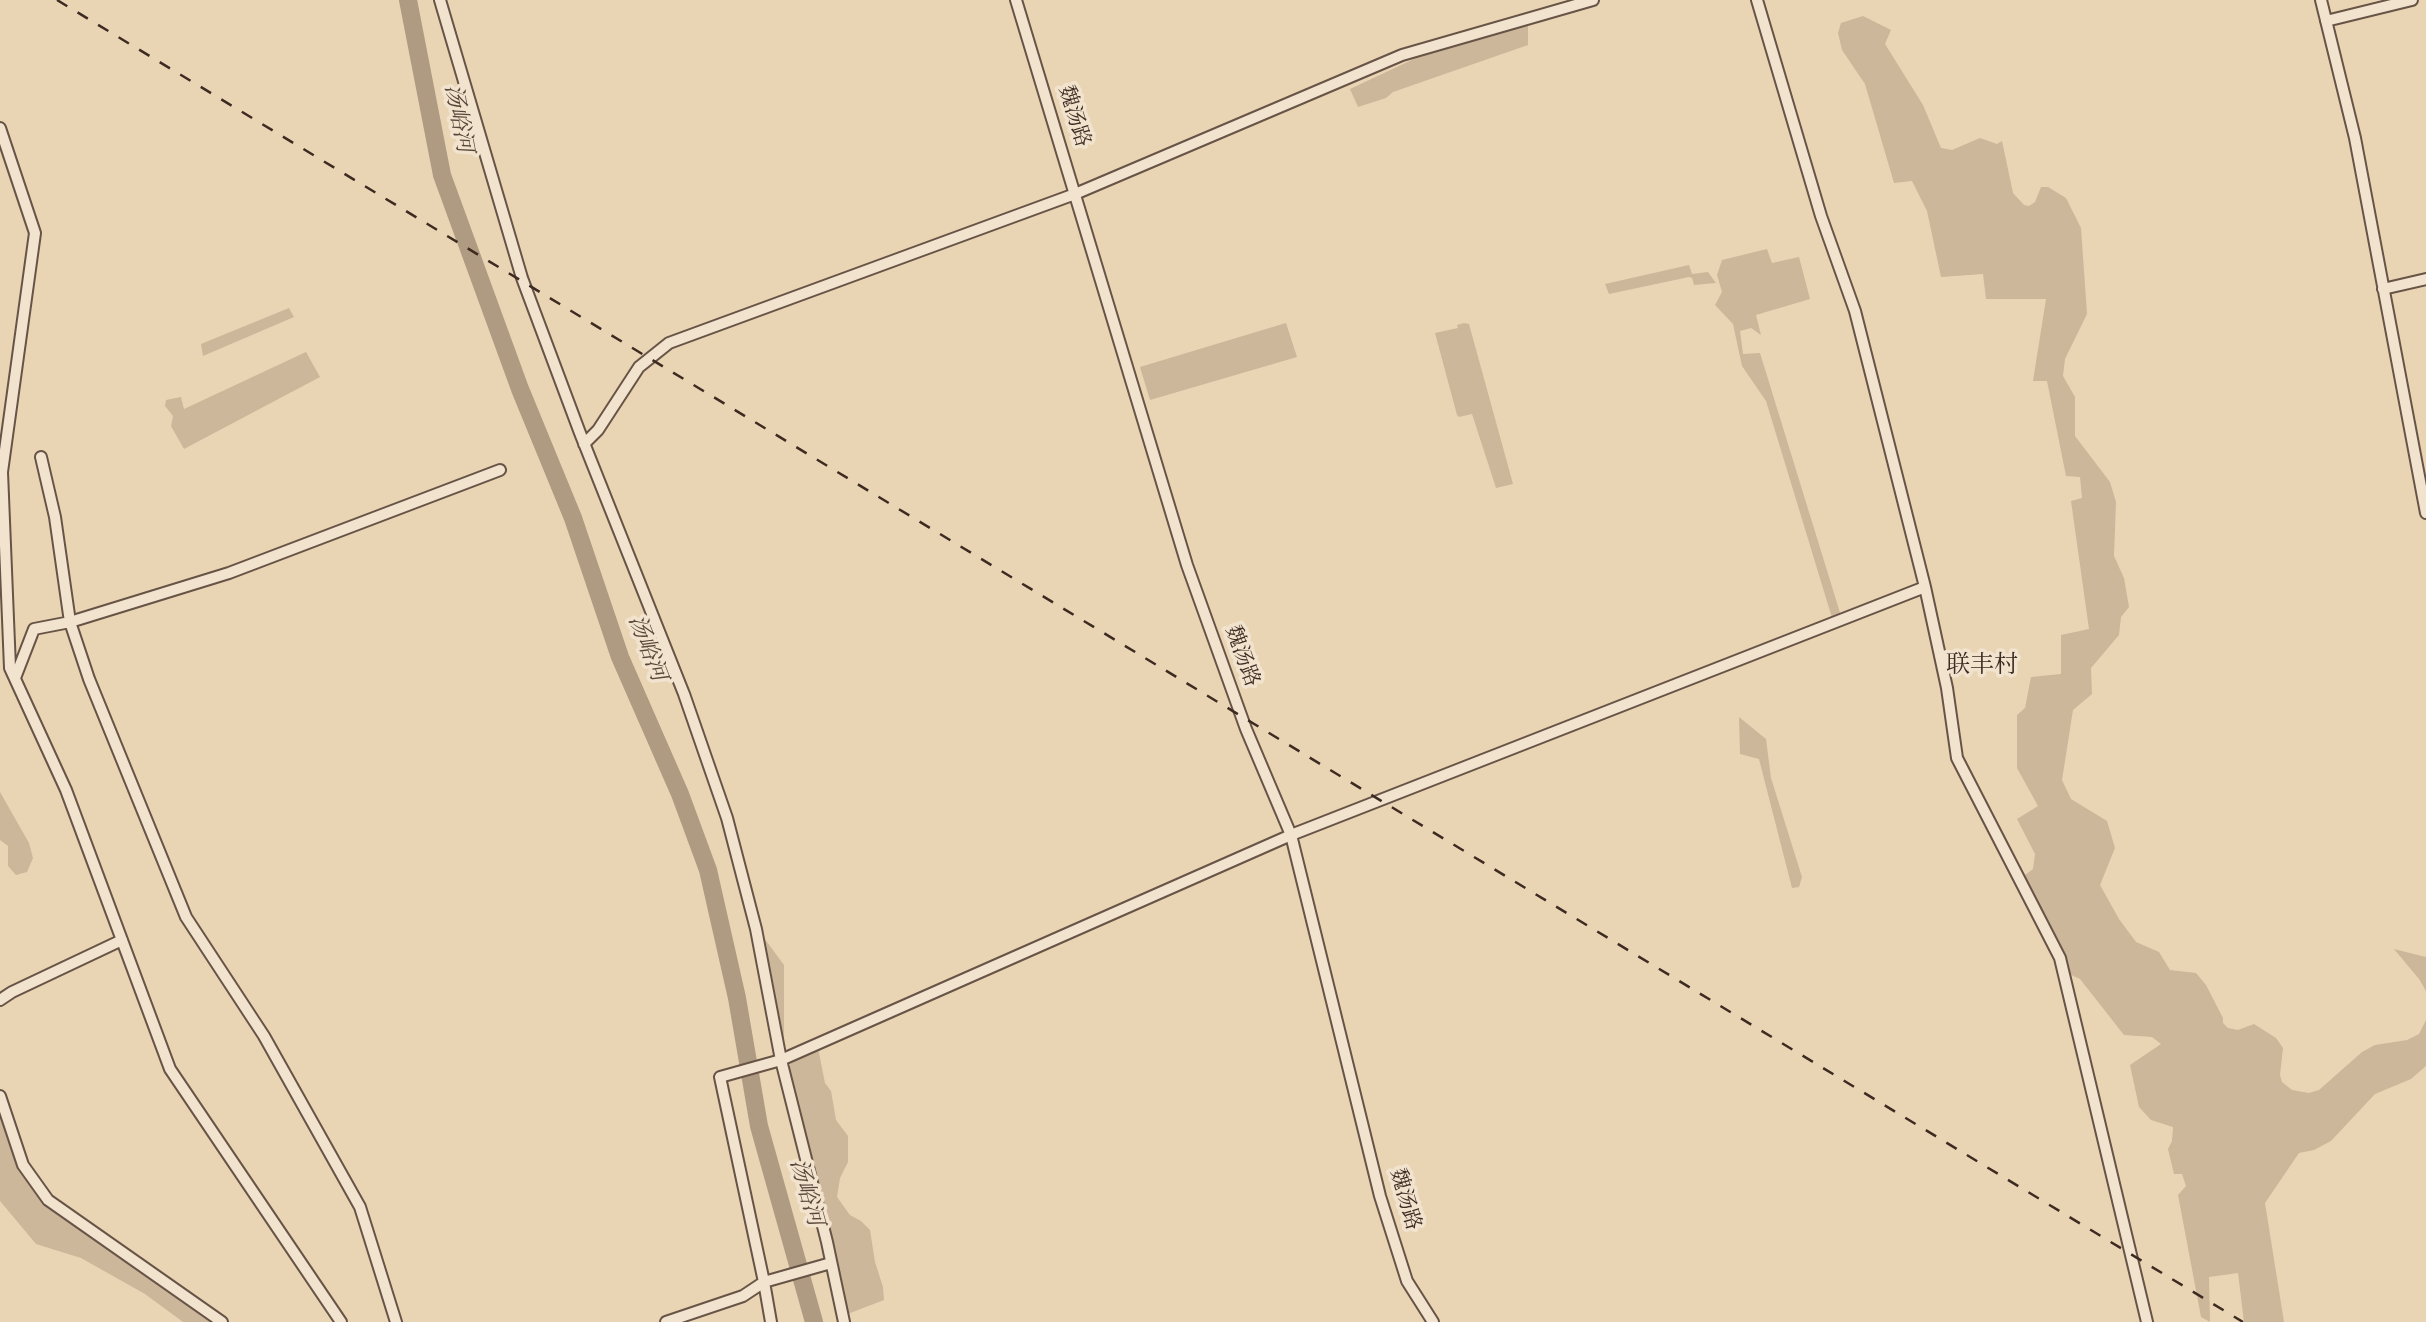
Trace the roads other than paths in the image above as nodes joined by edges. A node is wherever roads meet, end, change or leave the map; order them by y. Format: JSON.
{"nodes":[{"id":1,"x":440,"y":0,"type":"edge"},
{"id":2,"x":1016,"y":0,"type":"edge"},
{"id":3,"x":1593,"y":0,"type":"edge"},
{"id":4,"x":1757,"y":0,"type":"edge"},
{"id":5,"x":2321,"y":0,"type":"edge"},
{"id":6,"x":2412,"y":0,"type":"edge"},
{"id":7,"x":2326,"y":21,"type":"junction"},
{"id":8,"x":0,"y":128,"type":"edge"},
{"id":9,"x":1075,"y":194,"type":"junction"},
{"id":10,"x":2426,"y":279,"type":"edge"},
{"id":11,"x":2383,"y":289,"type":"junction"},
{"id":12,"x":584,"y":444,"type":"junction"},
{"id":13,"x":41,"y":457,"type":"dead end"},
{"id":14,"x":499,"y":470,"type":"dead end"},
{"id":15,"x":2426,"y":513,"type":"edge"},
{"id":16,"x":1925,"y":587,"type":"junction"},
{"id":17,"x":70,"y":622,"type":"junction"},
{"id":18,"x":15,"y":678,"type":"junction"},
{"id":19,"x":1291,"y":835,"type":"junction"},
{"id":20,"x":122,"y":940,"type":"junction"},
{"id":21,"x":0,"y":1000,"type":"edge"},
{"id":22,"x":776,"y":1062,"type":"junction"},
{"id":23,"x":0,"y":1096,"type":"edge"},
{"id":24,"x":831,"y":1263,"type":"junction"},
{"id":25,"x":764,"y":1282,"type":"junction"},
{"id":26,"x":222,"y":1322,"type":"edge"},
{"id":27,"x":341,"y":1322,"type":"edge"},
{"id":28,"x":396,"y":1322,"type":"edge"},
{"id":29,"x":666,"y":1322,"type":"edge"},
{"id":30,"x":771,"y":1322,"type":"edge"},
{"id":31,"x":844,"y":1322,"type":"edge"},
{"id":32,"x":1433,"y":1322,"type":"edge"},
{"id":33,"x":2147,"y":1322,"type":"edge"}],
"edges":[{"from":1,"to":12,"type":"street"},
{"from":2,"to":9,"type":"street","name":"魏汤路"},
{"from":3,"to":9,"type":"street"},
{"from":4,"to":16,"type":"street"},
{"from":5,"to":7,"type":"street"},
{"from":6,"to":7,"type":"street"},
{"from":7,"to":11,"type":"street"},
{"from":8,"to":18,"type":"street"},
{"from":9,"to":12,"type":"street"},
{"from":9,"to":19,"type":"street","name":"魏汤路"},
{"from":10,"to":11,"type":"street"},
{"from":11,"to":15,"type":"street"},
{"from":12,"to":22,"type":"street"},
{"from":13,"to":17,"type":"street"},
{"from":14,"to":17,"type":"street"},
{"from":16,"to":19,"type":"street"},
{"from":16,"to":33,"type":"street"},
{"from":17,"to":18,"type":"street"},
{"from":17,"to":28,"type":"street"},
{"from":18,"to":20,"type":"street"},
{"from":19,"to":22,"type":"street"},
{"from":19,"to":32,"type":"street","name":"魏汤路"},
{"from":20,"to":21,"type":"street"},
{"from":20,"to":27,"type":"street"},
{"from":22,"to":24,"type":"street"},
{"from":22,"to":25,"type":"street"},
{"from":23,"to":26,"type":"street"},
{"from":24,"to":25,"type":"street"},
{"from":24,"to":31,"type":"street"},
{"from":25,"to":29,"type":"street"},
{"from":25,"to":30,"type":"street"}]}
